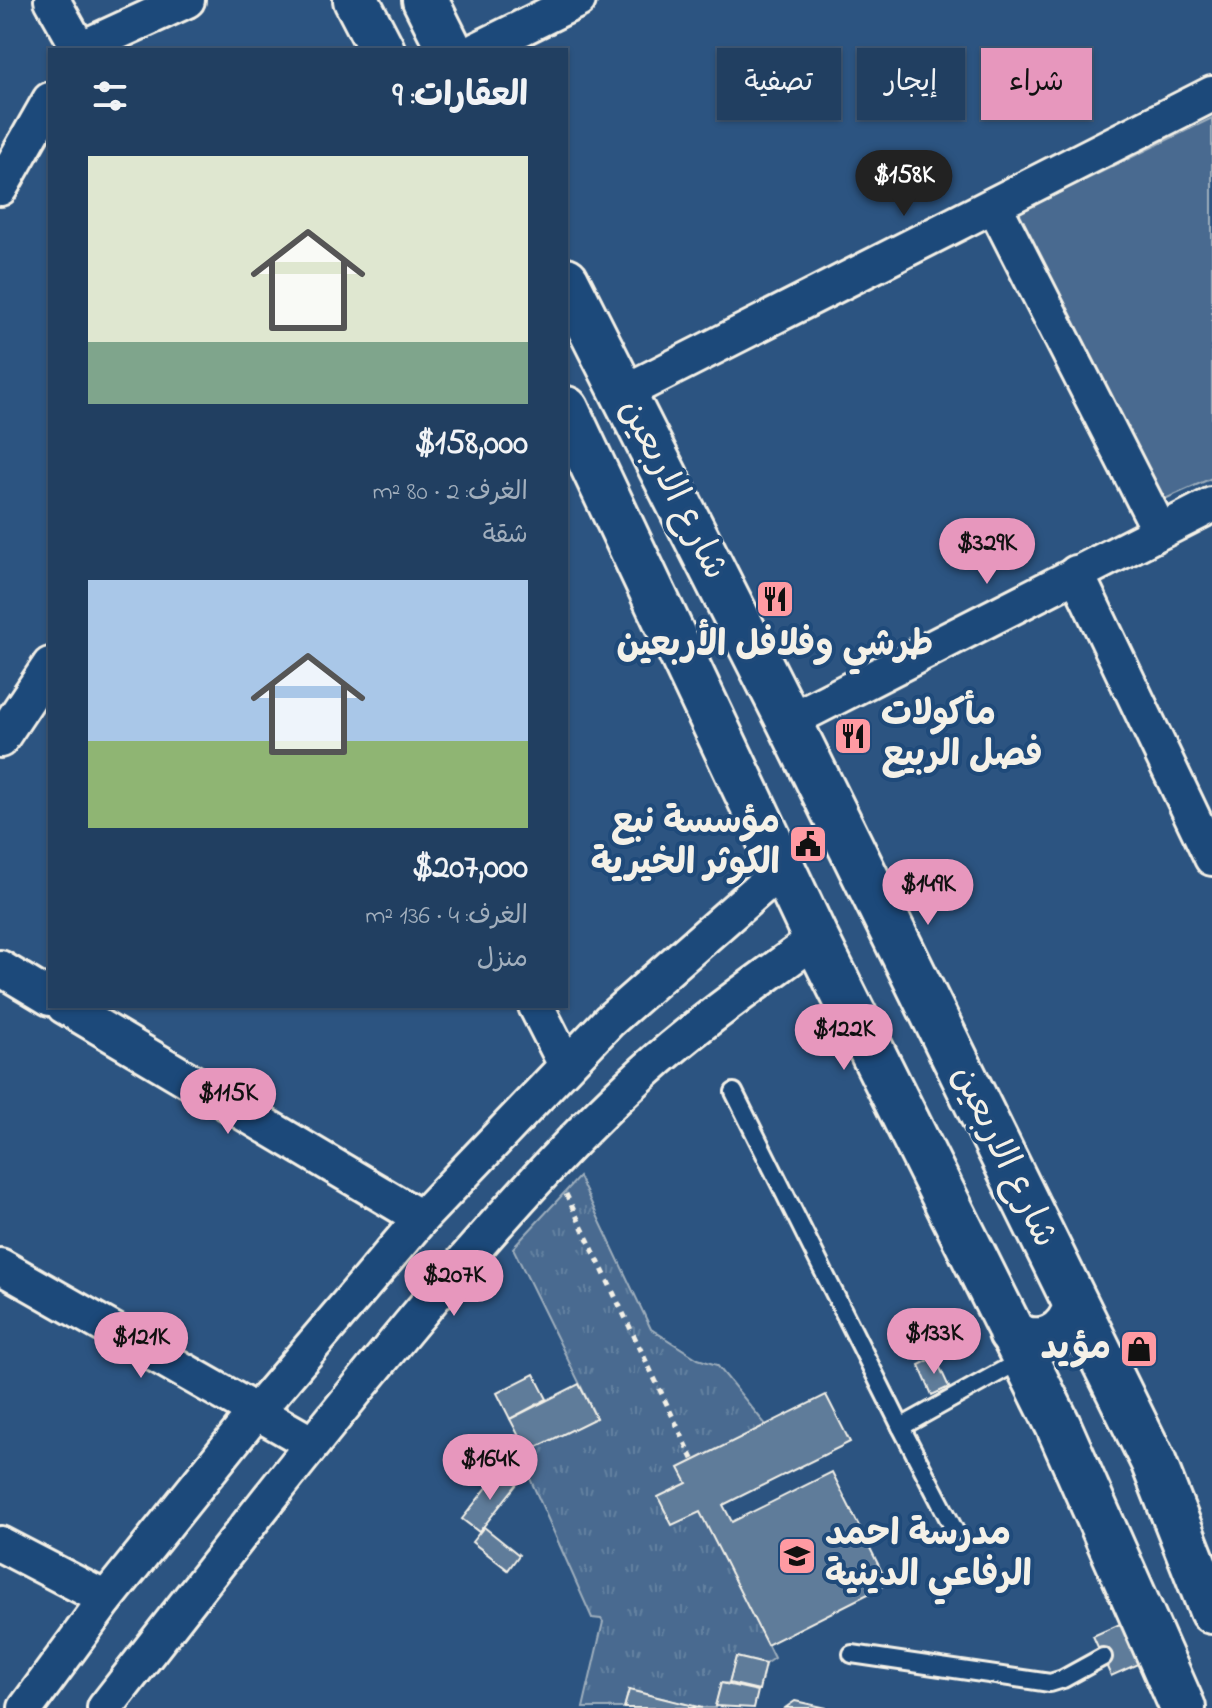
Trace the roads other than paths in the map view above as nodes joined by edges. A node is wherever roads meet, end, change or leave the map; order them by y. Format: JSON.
{"nodes":[{"id":1,"x":52,"y":0,"type":"edge"},
{"id":2,"x":187,"y":0,"type":"edge"},
{"id":3,"x":356,"y":0,"type":"edge"},
{"id":4,"x":425,"y":0,"type":"edge"},
{"id":5,"x":578,"y":0,"type":"edge"},
{"id":6,"x":78,"y":48,"type":"edge"},
{"id":7,"x":83,"y":48,"type":"edge"},
{"id":8,"x":381,"y":48,"type":"edge"},
{"id":9,"x":449,"y":48,"type":"edge"},
{"id":10,"x":481,"y":48,"type":"edge"},
{"id":11,"x":1212,"y":94,"type":"edge"},
{"id":12,"x":48,"y":104,"type":"edge"},
{"id":13,"x":0,"y":188,"type":"edge"},
{"id":14,"x":994,"y":205,"type":"junction"},
{"id":15,"x":568,"y":284,"type":"edge"},
{"id":16,"x":623,"y":393,"type":"junction"},
{"id":17,"x":568,"y":413,"type":"edge"},
{"id":18,"x":1212,"y":505,"type":"edge"},
{"id":19,"x":1160,"y":531,"type":"junction"},
{"id":20,"x":1076,"y":573,"type":"junction"},
{"id":21,"x":48,"y":668,"type":"edge"},
{"id":22,"x":789,"y":721,"type":"junction"},
{"id":23,"x":0,"y":740,"type":"edge"},
{"id":24,"x":1212,"y":858,"type":"edge"},
{"id":25,"x":783,"y":868,"type":"junction"},
{"id":26,"x":816,"y":939,"type":"junction"},
{"id":27,"x":0,"y":968,"type":"edge"},
{"id":28,"x":48,"y":997,"type":"edge"},
{"id":29,"x":67,"y":1008,"type":"edge"},
{"id":30,"x":537,"y":1008,"type":"edge"},
{"id":31,"x":566,"y":1065,"type":"junction"},
{"id":32,"x":734,"y":1092,"type":"dead end"},
{"id":33,"x":421,"y":1218,"type":"junction"},
{"id":34,"x":0,"y":1266,"type":"edge"},
{"id":35,"x":1076,"y":1306,"type":"junction"},
{"id":36,"x":1017,"y":1346,"type":"junction"},
{"id":37,"x":1119,"y":1392,"type":"junction"},
{"id":38,"x":256,"y":1412,"type":"junction"},
{"id":39,"x":1058,"y":1425,"type":"junction"},
{"id":40,"x":901,"y":1427,"type":"junction"},
{"id":41,"x":311,"y":1443,"type":"junction"},
{"id":42,"x":955,"y":1531,"type":"dead end"},
{"id":43,"x":0,"y":1544,"type":"edge"},
{"id":44,"x":106,"y":1599,"type":"junction"},
{"id":45,"x":1212,"y":1611,"type":"edge"},
{"id":46,"x":852,"y":1654,"type":"dead end"},
{"id":47,"x":1103,"y":1657,"type":"dead end"},
{"id":48,"x":26,"y":1708,"type":"edge"},
{"id":49,"x":105,"y":1708,"type":"edge"},
{"id":50,"x":1183,"y":1708,"type":"edge"}],
"edges":[{"from":1,"to":6,"type":"street"},
{"from":2,"to":7,"type":"street"},
{"from":3,"to":8,"type":"main road"},
{"from":4,"to":9,"type":"main road"},
{"from":5,"to":10,"type":"street"},
{"from":11,"to":14,"type":"street"},
{"from":12,"to":13,"type":"street"},
{"from":14,"to":16,"type":"street"},
{"from":14,"to":19,"type":"street"},
{"from":15,"to":16,"type":"main road","name":"شارع الاربعين"},
{"from":16,"to":22,"type":"main road","name":"شارع الاربعين"},
{"from":17,"to":25,"type":"main road","name":"شارع الاربعين"},
{"from":18,"to":19,"type":"street"},
{"from":19,"to":20,"type":"street"},
{"from":20,"to":22,"type":"street"},
{"from":20,"to":24,"type":"street"},
{"from":21,"to":23,"type":"street"},
{"from":22,"to":35,"type":"main road","name":"شارع الاربعين"},
{"from":25,"to":26,"type":"main road","name":"شارع الاربعين"},
{"from":25,"to":31,"type":"street"},
{"from":26,"to":36,"type":"main road","name":"شارع الاربعين"},
{"from":26,"to":41,"type":"street"},
{"from":27,"to":28,"type":"street"},
{"from":29,"to":33,"type":"street"},
{"from":30,"to":31,"type":"street"},
{"from":31,"to":33,"type":"street"},
{"from":32,"to":40,"type":"lane"},
{"from":33,"to":38,"type":"street"},
{"from":34,"to":38,"type":"street"},
{"from":35,"to":36,"type":"main road"},
{"from":35,"to":37,"type":"main road","name":"شارع الاربعين"},
{"from":36,"to":39,"type":"main road","name":"شارع الاربعين"},
{"from":36,"to":40,"type":"lane"},
{"from":37,"to":39,"type":"main road"},
{"from":37,"to":45,"type":"main road","name":"شارع الاربعين"},
{"from":38,"to":41,"type":"street"},
{"from":38,"to":44,"type":"street"},
{"from":39,"to":50,"type":"main road","name":"شارع الاربعين"},
{"from":40,"to":42,"type":"lane"},
{"from":41,"to":49,"type":"street"},
{"from":43,"to":44,"type":"street"},
{"from":44,"to":48,"type":"street"},
{"from":46,"to":47,"type":"lane"}]}
